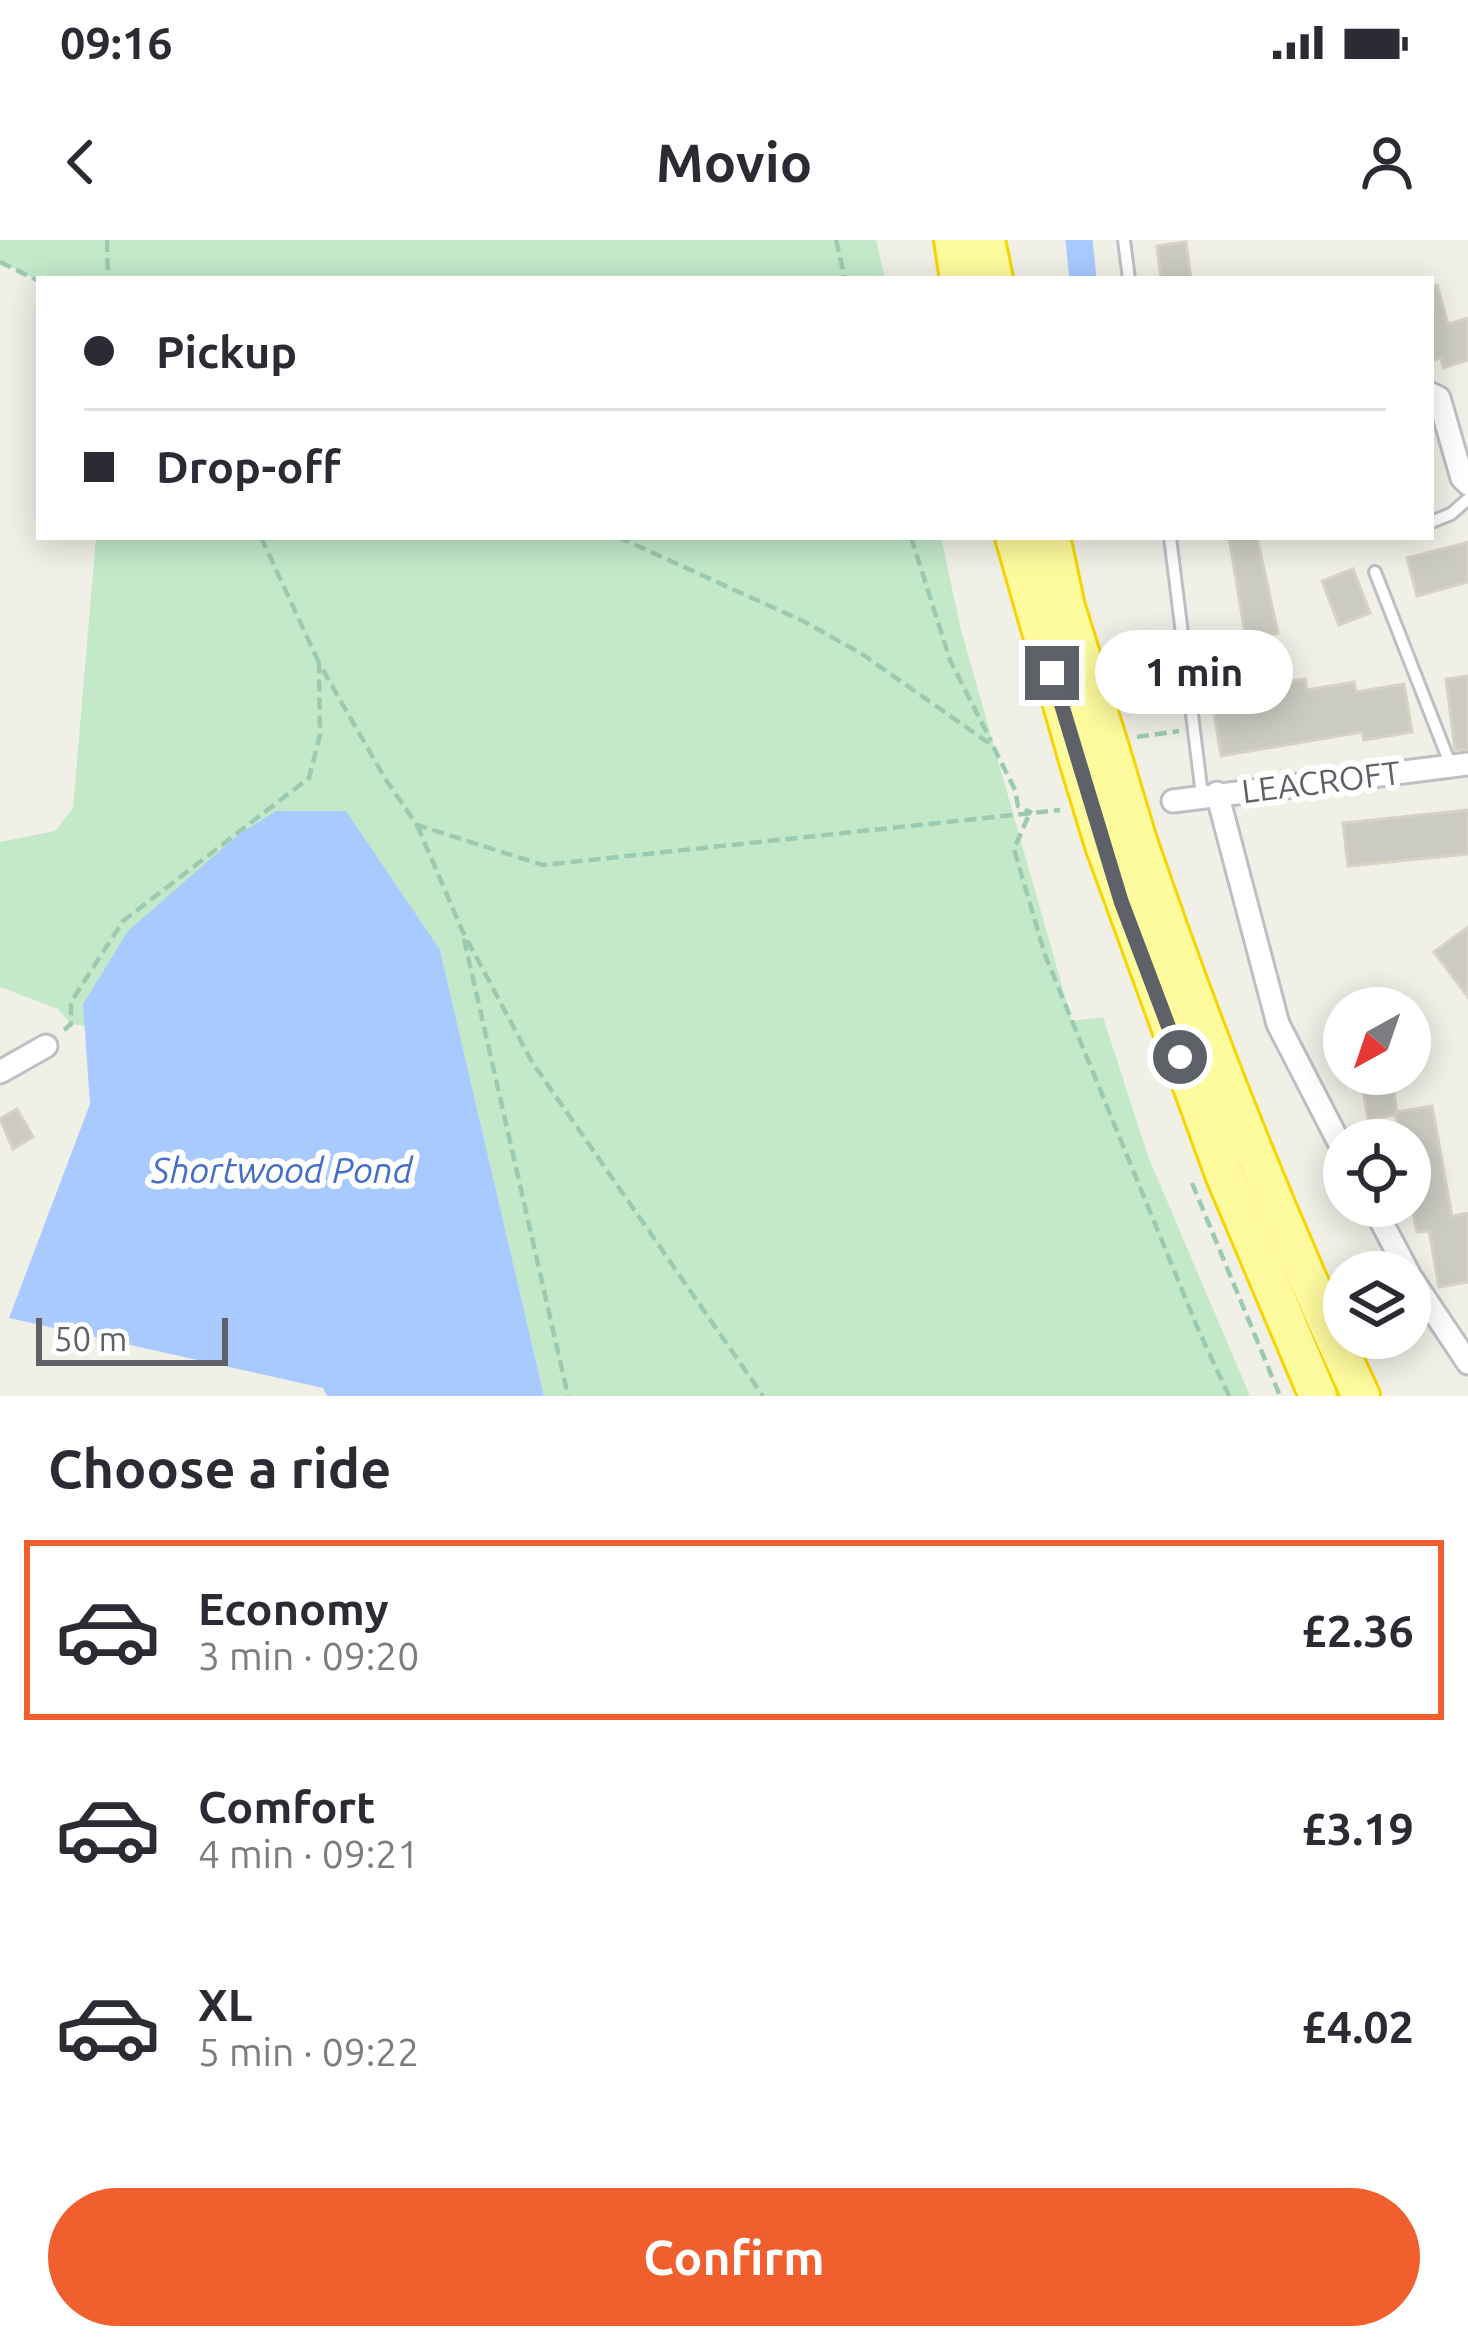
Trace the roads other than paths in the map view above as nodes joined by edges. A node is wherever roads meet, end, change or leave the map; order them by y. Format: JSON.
{"nodes":[{"id":1,"x":952,"y":240,"type":"edge"},
{"id":2,"x":986,"y":240,"type":"edge"},
{"id":3,"x":1124,"y":240,"type":"edge"},
{"id":4,"x":958,"y":276,"type":"edge"},
{"id":5,"x":993,"y":276,"type":"edge"},
{"id":6,"x":1129,"y":276,"type":"edge"},
{"id":7,"x":1434,"y":396,"type":"edge"},
{"id":8,"x":1468,"y":484,"type":"edge"},
{"id":9,"x":1468,"y":499,"type":"edge"},
{"id":10,"x":1434,"y":521,"type":"edge"},
{"id":11,"x":1015,"y":540,"type":"edge"},
{"id":12,"x":1052,"y":540,"type":"edge"},
{"id":13,"x":1170,"y":540,"type":"edge"},
{"id":14,"x":1375,"y":572,"type":"dead end"},
{"id":15,"x":1098,"y":750,"type":"junction"},
{"id":16,"x":1460,"y":765,"type":"edge"},
{"id":17,"x":1210,"y":794,"type":"junction"},
{"id":18,"x":1173,"y":801,"type":"dead end"},
{"id":19,"x":1121,"y":842,"type":"junction"},
{"id":20,"x":46,"y":1046,"type":"road end"},
{"id":21,"x":0,"y":1072,"type":"edge"},
{"id":22,"x":1327,"y":1119,"type":"edge"},
{"id":23,"x":1431,"y":1307,"type":"edge"},
{"id":24,"x":1468,"y":1363,"type":"edge"},
{"id":25,"x":1318,"y":1396,"type":"edge"},
{"id":26,"x":1361,"y":1396,"type":"edge"}],
"edges":[{"from":1,"to":4,"type":"highway"},
{"from":2,"to":5,"type":"highway"},
{"from":3,"to":6,"type":"lane"},
{"from":7,"to":8,"type":"street"},
{"from":9,"to":10,"type":"lane"},
{"from":11,"to":15,"type":"highway"},
{"from":12,"to":15,"type":"highway"},
{"from":13,"to":17,"type":"lane"},
{"from":14,"to":16,"type":"lane"},
{"from":15,"to":19,"type":"highway","bridge":true},
{"from":16,"to":17,"type":"street","name":"LEACROFT"},
{"from":17,"to":18,"type":"street","name":"LEACROFT"},
{"from":17,"to":22,"type":"street"},
{"from":19,"to":25,"type":"highway"},
{"from":19,"to":26,"type":"highway"},
{"from":20,"to":21,"type":"street"},
{"from":23,"to":24,"type":"street"}]}
